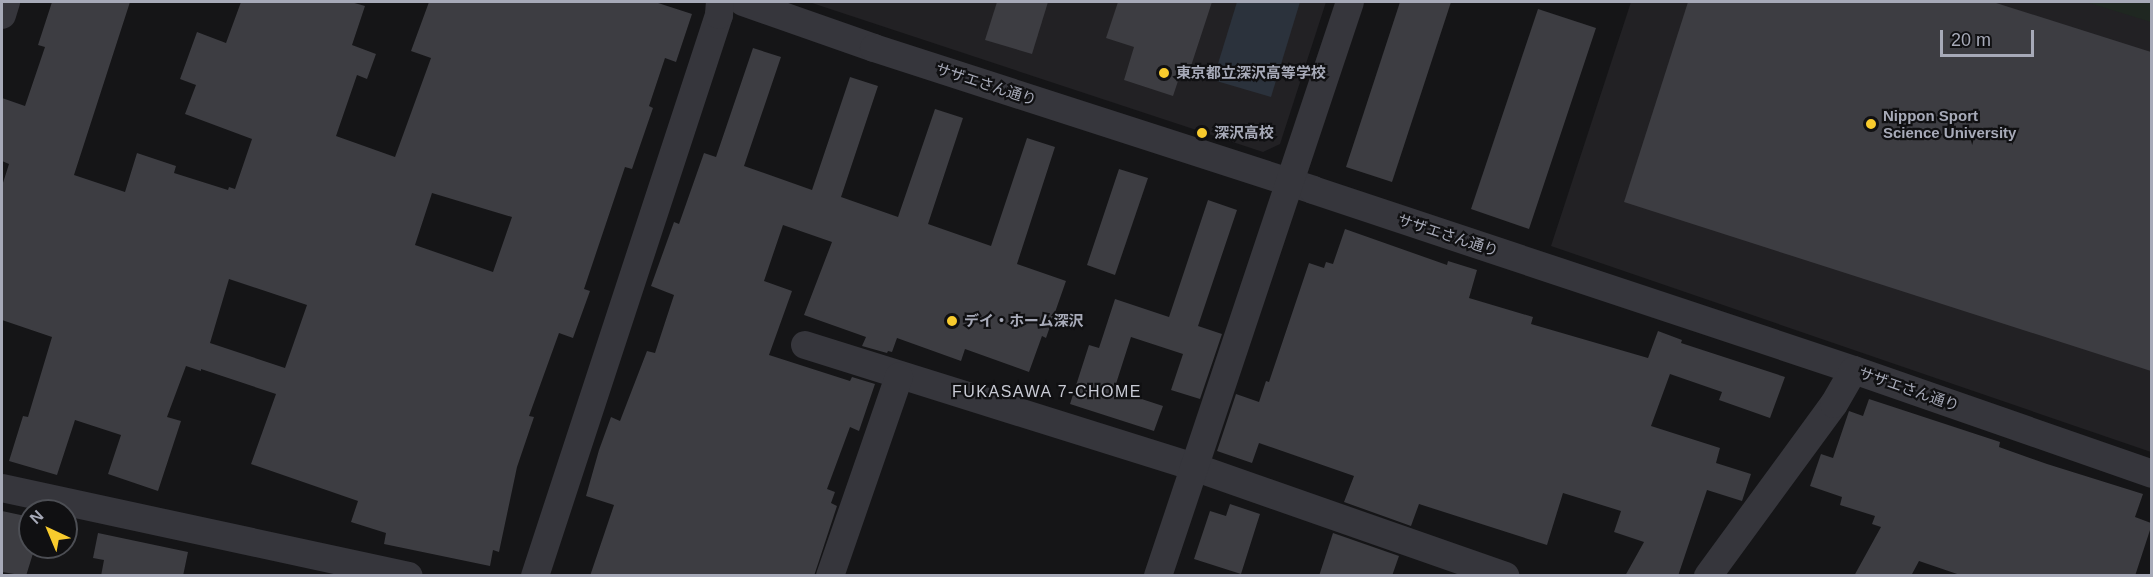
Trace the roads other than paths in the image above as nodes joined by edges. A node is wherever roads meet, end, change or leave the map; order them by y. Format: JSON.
{"nodes":[{"id":1,"x":6,"y":2,"type":"edge"},
{"id":2,"x":720,"y":2,"type":"edge"},
{"id":3,"x":743,"y":2,"type":"edge"},
{"id":4,"x":1350,"y":2,"type":"edge"},
{"id":5,"x":2,"y":15,"type":"edge"},
{"id":6,"x":1290,"y":182,"type":"junction"},
{"id":7,"x":805,"y":345,"type":"dead end"},
{"id":8,"x":1854,"y":370,"type":"junction"},
{"id":9,"x":899,"y":377,"type":"junction"},
{"id":10,"x":1194,"y":467,"type":"junction"},
{"id":11,"x":2151,"y":474,"type":"edge"},
{"id":12,"x":2,"y":488,"type":"edge"},
{"id":13,"x":409,"y":576,"type":"edge"},
{"id":14,"x":535,"y":576,"type":"edge"},
{"id":15,"x":830,"y":576,"type":"edge"},
{"id":16,"x":1158,"y":576,"type":"edge"},
{"id":17,"x":1505,"y":576,"type":"edge"},
{"id":18,"x":1708,"y":576,"type":"edge"}],
"edges":[{"from":1,"to":5,"type":"street"},
{"from":2,"to":14,"type":"street"},
{"from":3,"to":6,"type":"street","name":"サザエさん通り"},
{"from":4,"to":6,"type":"street"},
{"from":6,"to":8,"type":"street","name":"サザエさん通り"},
{"from":6,"to":10,"type":"street"},
{"from":7,"to":9,"type":"street"},
{"from":8,"to":11,"type":"street","name":"サザエさん通り"},
{"from":8,"to":18,"type":"street"},
{"from":9,"to":10,"type":"street"},
{"from":9,"to":15,"type":"street"},
{"from":10,"to":16,"type":"street"},
{"from":10,"to":17,"type":"street"},
{"from":12,"to":13,"type":"street"}]}
